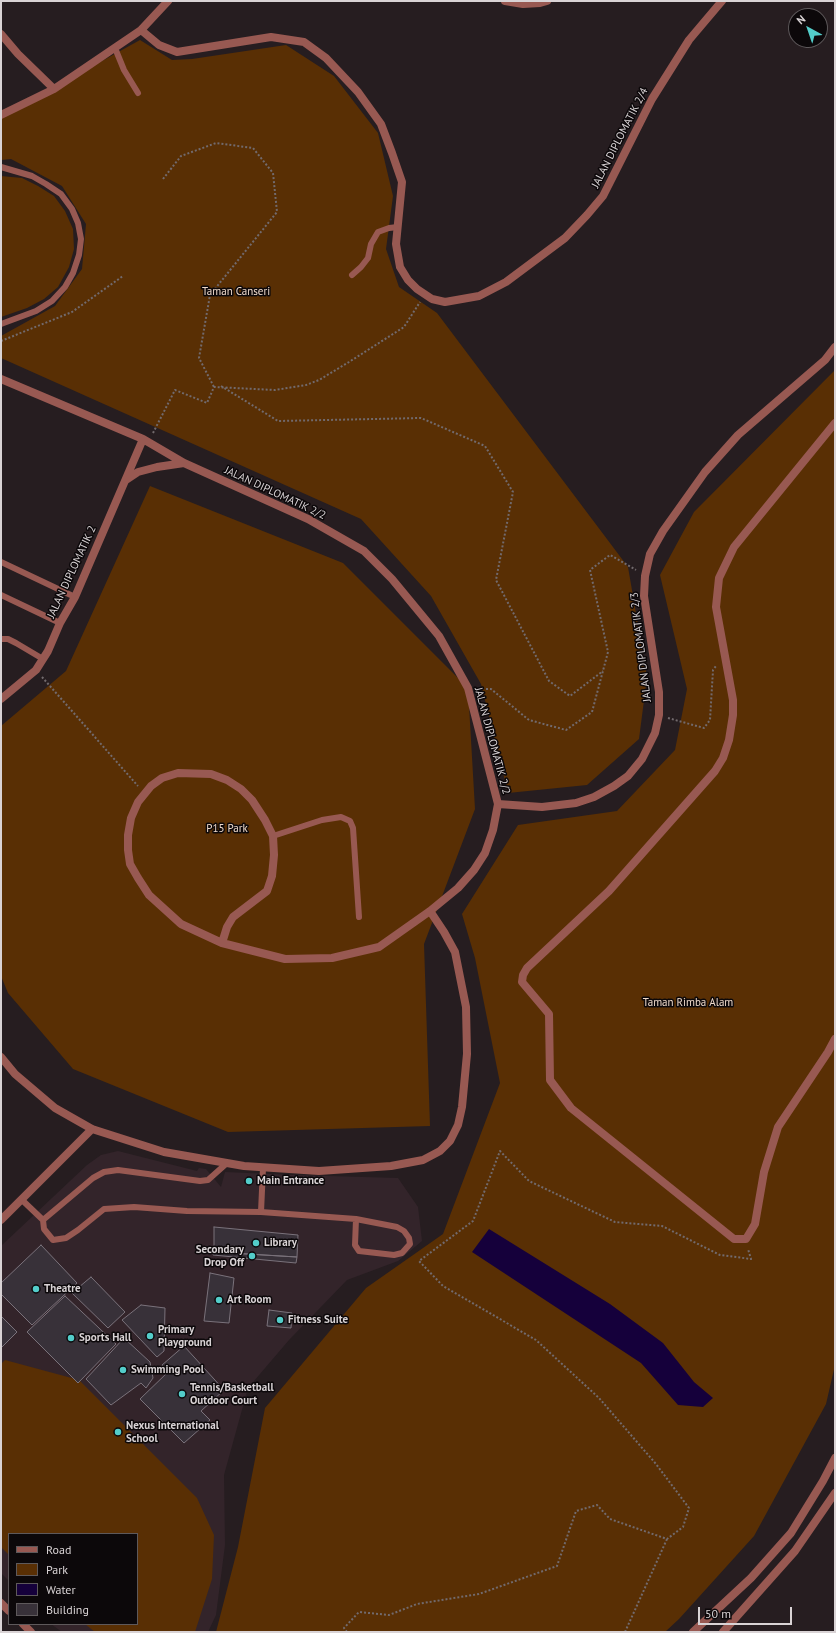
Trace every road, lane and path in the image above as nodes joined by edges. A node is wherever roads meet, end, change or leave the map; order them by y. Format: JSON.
{"nodes":[{"id":1,"x":168,"y":1,"type":"edge"},
{"id":2,"x":505,"y":1,"type":"edge"},
{"id":3,"x":547,"y":1,"type":"edge"},
{"id":4,"x":722,"y":1,"type":"edge"},
{"id":5,"x":141,"y":30,"type":"junction"},
{"id":6,"x":1,"y":34,"type":"edge"},
{"id":7,"x":115,"y":48,"type":"junction"},
{"id":8,"x":54,"y":89,"type":"junction"},
{"id":9,"x":138,"y":92,"type":"dead end"},
{"id":10,"x":1,"y":115,"type":"edge"},
{"id":11,"x":1,"y":167,"type":"edge"},
{"id":12,"x":163,"y":179,"type":"dead end"},
{"id":13,"x":398,"y":226,"type":"junction"},
{"id":14,"x":352,"y":275,"type":"dead end"},
{"id":15,"x":123,"y":276,"type":"dead end"},
{"id":16,"x":425,"y":294,"type":"junction"},
{"id":17,"x":1,"y":324,"type":"edge"},
{"id":18,"x":1,"y":341,"type":"edge"},
{"id":19,"x":835,"y":346,"type":"edge"},
{"id":20,"x":1,"y":379,"type":"edge"},
{"id":21,"x":222,"y":386,"type":"junction"},
{"id":22,"x":214,"y":387,"type":"junction"},
{"id":23,"x":835,"y":423,"type":"edge"},
{"id":24,"x":146,"y":441,"type":"junction"},
{"id":25,"x":184,"y":463,"type":"junction"},
{"id":26,"x":126,"y":480,"type":"junction"},
{"id":27,"x":1,"y":562,"type":"edge"},
{"id":28,"x":645,"y":576,"type":"junction"},
{"id":29,"x":1,"y":595,"type":"edge"},
{"id":30,"x":75,"y":597,"type":"junction"},
{"id":31,"x":60,"y":623,"type":"junction"},
{"id":32,"x":1,"y":639,"type":"edge"},
{"id":33,"x":724,"y":656,"type":"junction"},
{"id":34,"x":43,"y":659,"type":"junction"},
{"id":35,"x":36,"y":670,"type":"junction"},
{"id":36,"x":603,"y":671,"type":"junction"},
{"id":37,"x":468,"y":688,"type":"junction"},
{"id":38,"x":1,"y":699,"type":"edge"},
{"id":39,"x":659,"y":716,"type":"junction"},
{"id":40,"x":145,"y":794,"type":"junction"},
{"id":41,"x":498,"y":804,"type":"junction"},
{"id":42,"x":273,"y":836,"type":"junction"},
{"id":43,"x":430,"y":911,"type":"junction"},
{"id":44,"x":359,"y":917,"type":"dead end"},
{"id":45,"x":222,"y":943,"type":"junction"},
{"id":46,"x":835,"y":1039,"type":"edge"},
{"id":47,"x":1,"y":1057,"type":"edge"},
{"id":48,"x":92,"y":1129,"type":"junction"},
{"id":49,"x":227,"y":1163,"type":"junction"},
{"id":50,"x":263,"y":1168,"type":"junction"},
{"id":51,"x":21,"y":1199,"type":"junction"},
{"id":52,"x":261,"y":1212,"type":"junction"},
{"id":53,"x":356,"y":1219,"type":"junction"},
{"id":54,"x":1,"y":1220,"type":"edge"},
{"id":55,"x":43,"y":1220,"type":"junction"},
{"id":56,"x":744,"y":1239,"type":"junction"},
{"id":57,"x":835,"y":1458,"type":"edge"},
{"id":58,"x":835,"y":1493,"type":"edge"},
{"id":59,"x":667,"y":1539,"type":"junction"},
{"id":60,"x":24,"y":1625,"type":"edge"},
{"id":61,"x":32,"y":1632,"type":"edge"},
{"id":62,"x":347,"y":1632,"type":"edge"},
{"id":63,"x":625,"y":1632,"type":"edge"},
{"id":64,"x":693,"y":1632,"type":"edge"},
{"id":65,"x":723,"y":1632,"type":"edge"}],
"edges":[{"from":1,"to":5,"type":"street"},
{"from":2,"to":3,"type":"street"},
{"from":4,"to":16,"type":"street","name":"JALAN DIPLOMATIK 2/4"},
{"from":5,"to":7,"type":"street"},
{"from":5,"to":13,"type":"street","name":"JALAN DIPLOMATIK 2/4"},
{"from":6,"to":8,"type":"street"},
{"from":7,"to":8,"type":"street"},
{"from":7,"to":9,"type":"lane"},
{"from":8,"to":10,"type":"street"},
{"from":11,"to":17,"type":"lane"},
{"from":12,"to":22,"type":"path"},
{"from":13,"to":14,"type":"lane"},
{"from":13,"to":16,"type":"street","name":"JALAN DIPLOMATIK 2/4"},
{"from":15,"to":18,"type":"path"},
{"from":16,"to":21,"type":"path"},
{"from":19,"to":28,"type":"street","name":"JALAN DIPLOMATIK 2/3"},
{"from":20,"to":24,"type":"street","name":"JALAN DIPLOMATIK 2/2"},
{"from":21,"to":22,"type":"path"},
{"from":21,"to":36,"type":"path"},
{"from":22,"to":24,"type":"path"},
{"from":23,"to":33,"type":"street"},
{"from":24,"to":25,"type":"street","name":"JALAN DIPLOMATIK 2/2"},
{"from":24,"to":26,"type":"street","name":"JALAN DIPLOMATIK 2"},
{"from":25,"to":26,"type":"street"},
{"from":25,"to":37,"type":"street","name":"JALAN DIPLOMATIK 2/2"},
{"from":26,"to":30,"type":"street","name":"JALAN DIPLOMATIK 2"},
{"from":27,"to":30,"type":"lane"},
{"from":28,"to":36,"type":"path"},
{"from":28,"to":39,"type":"street","name":"JALAN DIPLOMATIK 2/3"},
{"from":29,"to":31,"type":"lane"},
{"from":30,"to":31,"type":"street","name":"JALAN DIPLOMATIK 2"},
{"from":31,"to":34,"type":"street","name":"JALAN DIPLOMATIK 2"},
{"from":32,"to":34,"type":"lane"},
{"from":33,"to":39,"type":"path"},
{"from":33,"to":56,"type":"street"},
{"from":34,"to":35,"type":"street","name":"JALAN DIPLOMATIK 2"},
{"from":35,"to":38,"type":"street","name":"JALAN DIPLOMATIK 2"},
{"from":35,"to":40,"type":"path"},
{"from":36,"to":37,"type":"path"},
{"from":37,"to":41,"type":"street","name":"JALAN DIPLOMATIK 2/2"},
{"from":39,"to":41,"type":"street","name":"JALAN DIPLOMATIK 2/3"},
{"from":40,"to":42,"type":"street","name":"JALAN DIPLOMATIK 2/2"},
{"from":40,"to":45,"type":"street","name":"JALAN DIPLOMATIK 2/2"},
{"from":41,"to":43,"type":"street","name":"JALAN DIPLOMATIK 2/2"},
{"from":42,"to":44,"type":"lane"},
{"from":42,"to":45,"type":"street","name":"JALAN DIPLOMATIK 2/2"},
{"from":43,"to":45,"type":"street","name":"JALAN DIPLOMATIK 2/2"},
{"from":43,"to":50,"type":"street"},
{"from":46,"to":56,"type":"street"},
{"from":47,"to":48,"type":"street"},
{"from":48,"to":49,"type":"street"},
{"from":48,"to":51,"type":"street"},
{"from":49,"to":50,"type":"street"},
{"from":49,"to":55,"type":"lane"},
{"from":50,"to":52,"type":"lane"},
{"from":51,"to":54,"type":"street"},
{"from":51,"to":55,"type":"lane"},
{"from":52,"to":53,"type":"lane"},
{"from":52,"to":55,"type":"lane"},
{"from":53,"to":53,"type":"lane"},
{"from":56,"to":59,"type":"path"},
{"from":57,"to":64,"type":"street"},
{"from":58,"to":65,"type":"street"},
{"from":59,"to":62,"type":"path"},
{"from":59,"to":63,"type":"path"},
{"from":60,"to":61,"type":"street"}]}
